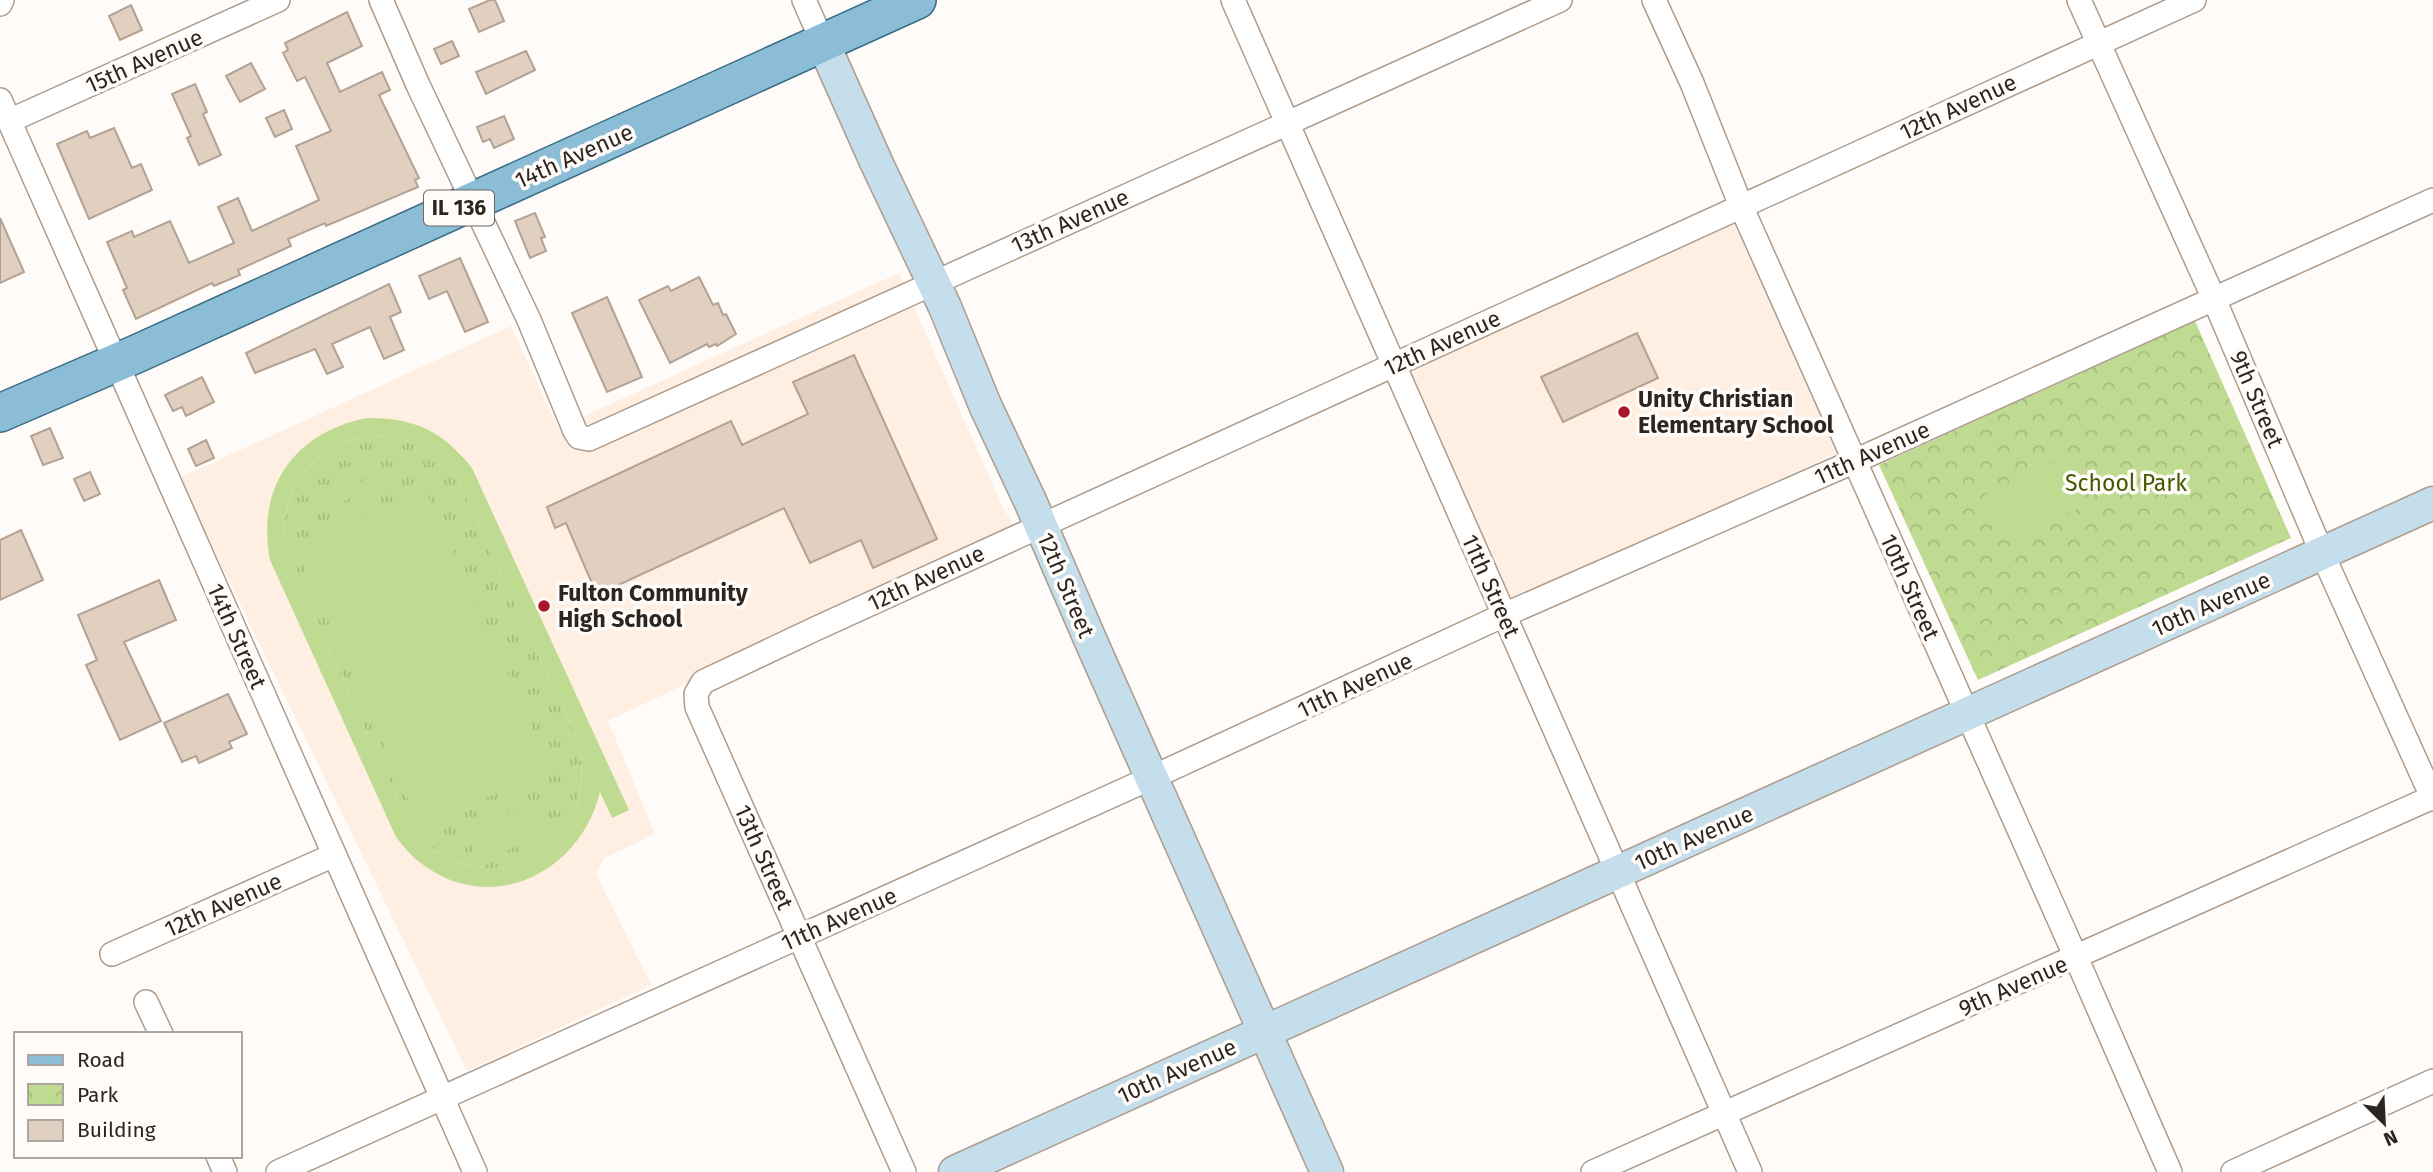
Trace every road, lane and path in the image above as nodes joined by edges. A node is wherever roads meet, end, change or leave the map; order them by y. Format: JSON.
{"nodes":[{"id":1,"x":278,"y":0,"type":"edge"},
{"id":2,"x":381,"y":0,"type":"edge"},
{"id":3,"x":804,"y":0,"type":"edge"},
{"id":4,"x":917,"y":0,"type":"edge"},
{"id":5,"x":1233,"y":0,"type":"edge"},
{"id":6,"x":1560,"y":0,"type":"edge"},
{"id":7,"x":1654,"y":0,"type":"edge"},
{"id":8,"x":2079,"y":0,"type":"edge"},
{"id":9,"x":2194,"y":0,"type":"edge"},
{"id":10,"x":823,"y":43,"type":"junction"},
{"id":11,"x":2098,"y":43,"type":"junction"},
{"id":12,"x":0,"y":100,"type":"edge"},
{"id":13,"x":9,"y":121,"type":"junction"},
{"id":14,"x":1287,"y":123,"type":"junction"},
{"id":15,"x":2433,"y":200,"type":"edge"},
{"id":16,"x":474,"y":201,"type":"junction"},
{"id":17,"x":1741,"y":206,"type":"junction"},
{"id":18,"x":933,"y":283,"type":"junction"},
{"id":19,"x":2214,"y":299,"type":"junction"},
{"id":20,"x":116,"y":363,"type":"junction"},
{"id":21,"x":1394,"y":365,"type":"junction"},
{"id":22,"x":0,"y":413,"type":"edge"},
{"id":23,"x":1855,"y":461,"type":"junction"},
{"id":24,"x":2433,"y":503,"type":"edge"},
{"id":25,"x":1041,"y":526,"type":"junction"},
{"id":26,"x":2322,"y":553,"type":"junction"},
{"id":27,"x":1504,"y":615,"type":"junction"},
{"id":28,"x":696,"y":694,"type":"joint"},
{"id":29,"x":1967,"y":715,"type":"junction"},
{"id":30,"x":1151,"y":778,"type":"junction"},
{"id":31,"x":2433,"y":798,"type":"edge"},
{"id":32,"x":334,"y":855,"type":"junction"},
{"id":33,"x":1618,"y":872,"type":"junction"},
{"id":34,"x":799,"y":937,"type":"junction"},
{"id":35,"x":112,"y":954,"type":"dead end"},
{"id":36,"x":2076,"y":958,"type":"junction"},
{"id":37,"x":146,"y":1002,"type":"dead end"},
{"id":38,"x":160,"y":1032,"type":"edge"},
{"id":39,"x":1264,"y":1032,"type":"junction"},
{"id":40,"x":2433,"y":1082,"type":"edge"},
{"id":41,"x":442,"y":1098,"type":"junction"},
{"id":42,"x":1724,"y":1113,"type":"junction"},
{"id":43,"x":278,"y":1172,"type":"edge"},
{"id":44,"x":475,"y":1172,"type":"edge"},
{"id":45,"x":904,"y":1172,"type":"edge"},
{"id":46,"x":955,"y":1172,"type":"edge"},
{"id":47,"x":1327,"y":1172,"type":"edge"},
{"id":48,"x":1592,"y":1172,"type":"edge"},
{"id":49,"x":1750,"y":1172,"type":"edge"},
{"id":50,"x":2169,"y":1172,"type":"edge"},
{"id":51,"x":2233,"y":1172,"type":"edge"}],
"edges":[{"from":1,"to":13,"type":"street","name":"15th Avenue"},
{"from":2,"to":16,"type":"street"},
{"from":3,"to":10,"type":"street","name":"12th Street"},
{"from":4,"to":10,"type":"main road","name":"14th Avenue","number":"IL 136"},
{"from":5,"to":14,"type":"street","name":"11th Street"},
{"from":6,"to":14,"type":"street","name":"13th Avenue"},
{"from":7,"to":17,"type":"street","name":"10th Street"},
{"from":8,"to":11,"type":"street","name":"9th Street"},
{"from":9,"to":11,"type":"street","name":"12th Avenue"},
{"from":10,"to":16,"type":"main road","name":"14th Avenue","number":"IL 136"},
{"from":10,"to":18,"type":"street","name":"12th Street"},
{"from":11,"to":17,"type":"street","name":"12th Avenue"},
{"from":11,"to":19,"type":"street","name":"9th Street"},
{"from":12,"to":13,"type":"street","name":"14th Street"},
{"from":13,"to":20,"type":"street","name":"14th Street"},
{"from":14,"to":18,"type":"street","name":"13th Avenue"},
{"from":14,"to":21,"type":"street","name":"11th Street"},
{"from":15,"to":19,"type":"street","name":"11th Avenue"},
{"from":16,"to":18,"type":"street","name":"13th Avenue"},
{"from":16,"to":20,"type":"main road","name":"14th Avenue","number":"IL 136"},
{"from":17,"to":21,"type":"street","name":"12th Avenue"},
{"from":17,"to":23,"type":"street","name":"10th Street"},
{"from":18,"to":25,"type":"street","name":"12th Street"},
{"from":19,"to":23,"type":"street","name":"11th Avenue"},
{"from":19,"to":26,"type":"street","name":"9th Street"},
{"from":20,"to":22,"type":"main road","name":"14th Avenue","number":"IL 136"},
{"from":20,"to":32,"type":"street","name":"14th Street"},
{"from":21,"to":25,"type":"street","name":"12th Avenue"},
{"from":21,"to":27,"type":"street","name":"11th Street"},
{"from":23,"to":27,"type":"street","name":"11th Avenue"},
{"from":23,"to":29,"type":"street","name":"10th Street"},
{"from":24,"to":26,"type":"street","name":"10th Avenue"},
{"from":25,"to":28,"type":"street","name":"12th Avenue"},
{"from":25,"to":30,"type":"street","name":"12th Street"},
{"from":26,"to":29,"type":"street","name":"10th Avenue"},
{"from":26,"to":31,"type":"street","name":"9th Street"},
{"from":27,"to":30,"type":"street","name":"11th Avenue"},
{"from":27,"to":33,"type":"street","name":"11th Street"},
{"from":28,"to":34,"type":"street","name":"13th Street"},
{"from":29,"to":33,"type":"street","name":"10th Avenue"},
{"from":29,"to":36,"type":"street","name":"10th Street"},
{"from":30,"to":34,"type":"street","name":"11th Avenue"},
{"from":30,"to":39,"type":"street","name":"12th Street"},
{"from":31,"to":36,"type":"street","name":"9th Avenue"},
{"from":32,"to":35,"type":"street","name":"12th Avenue"},
{"from":32,"to":41,"type":"street","name":"14th Street"},
{"from":33,"to":39,"type":"street","name":"10th Avenue"},
{"from":33,"to":42,"type":"street","name":"11th Street"},
{"from":34,"to":41,"type":"street","name":"11th Avenue"},
{"from":34,"to":45,"type":"street","name":"13th Street"},
{"from":36,"to":42,"type":"street","name":"9th Avenue"},
{"from":36,"to":50,"type":"street","name":"10th Street"},
{"from":37,"to":38,"type":"street"},
{"from":39,"to":46,"type":"street","name":"10th Avenue"},
{"from":39,"to":47,"type":"street","name":"12th Street"},
{"from":40,"to":51,"type":"street"},
{"from":41,"to":43,"type":"street","name":"11th Avenue"},
{"from":41,"to":44,"type":"street","name":"14th Street"},
{"from":42,"to":48,"type":"street","name":"9th Avenue"},
{"from":42,"to":49,"type":"street","name":"11th Street"}]}
